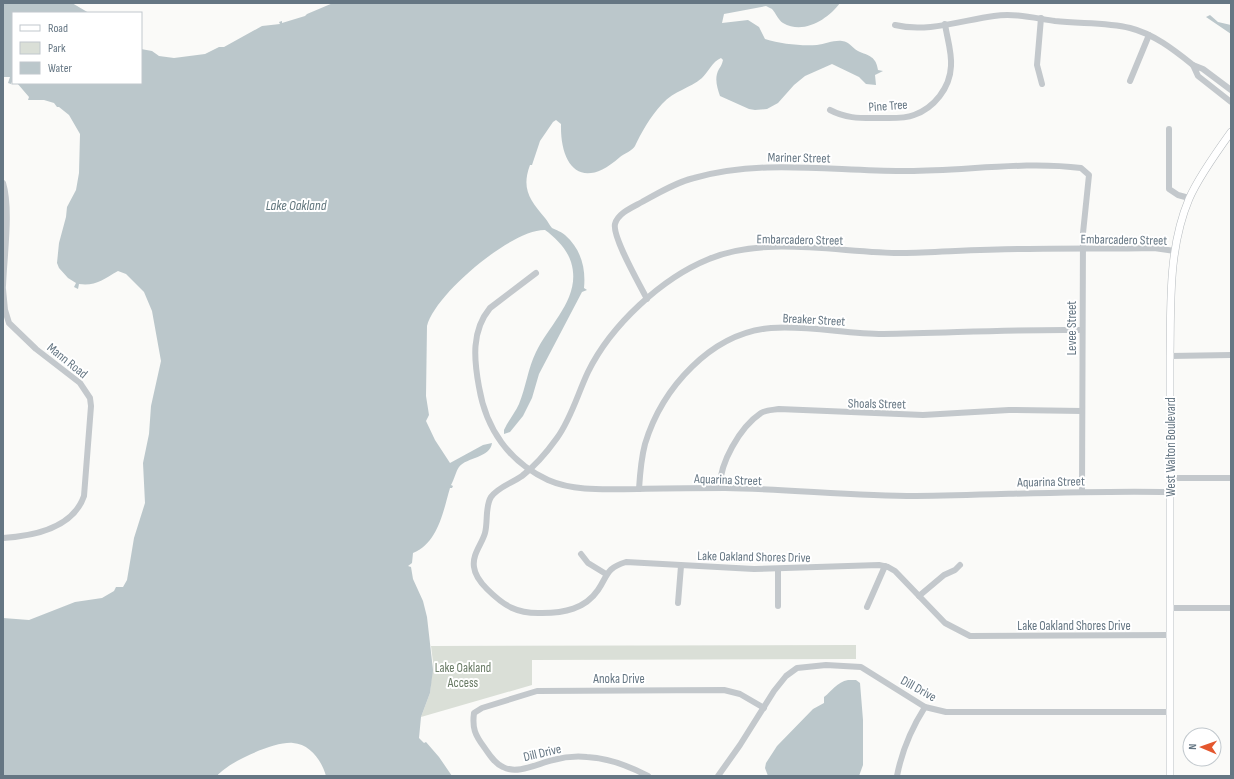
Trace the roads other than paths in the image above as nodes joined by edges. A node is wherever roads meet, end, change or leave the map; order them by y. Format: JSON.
{"nodes":[{"id":1,"x":1041,"y":18,"type":"junction"},
{"id":2,"x":945,"y":24,"type":"junction"},
{"id":3,"x":895,"y":26,"type":"dead end"},
{"id":4,"x":1149,"y":35,"type":"junction"},
{"id":5,"x":1193,"y":65,"type":"junction"},
{"id":6,"x":1130,"y":81,"type":"dead end"},
{"id":7,"x":1042,"y":84,"type":"dead end"},
{"id":8,"x":1231,"y":90,"type":"edge"},
{"id":9,"x":1231,"y":102,"type":"edge"},
{"id":10,"x":830,"y":110,"type":"dead end"},
{"id":11,"x":1169,"y":129,"type":"dead end"},
{"id":12,"x":1231,"y":132,"type":"edge"},
{"id":13,"x":1081,"y":168,"type":"joint"},
{"id":14,"x":3,"y":183,"type":"edge"},
{"id":15,"x":1189,"y":198,"type":"junction"},
{"id":16,"x":1083,"y":249,"type":"junction"},
{"id":17,"x":1175,"y":251,"type":"junction"},
{"id":18,"x":536,"y":273,"type":"dead end"},
{"id":19,"x":3,"y":286,"type":"edge"},
{"id":20,"x":3,"y":289,"type":"edge"},
{"id":21,"x":647,"y":299,"type":"junction"},
{"id":22,"x":1082,"y":330,"type":"junction"},
{"id":23,"x":1231,"y":355,"type":"edge"},
{"id":24,"x":1170,"y":356,"type":"junction"},
{"id":25,"x":1082,"y":411,"type":"junction"},
{"id":26,"x":530,"y":470,"type":"junction"},
{"id":27,"x":1170,"y":478,"type":"junction"},
{"id":28,"x":1231,"y":478,"type":"edge"},
{"id":29,"x":720,"y":488,"type":"junction"},
{"id":30,"x":639,"y":489,"type":"junction"},
{"id":31,"x":1082,"y":492,"type":"junction"},
{"id":32,"x":1170,"y":492,"type":"junction"},
{"id":33,"x":3,"y":538,"type":"edge"},
{"id":34,"x":581,"y":554,"type":"dead end"},
{"id":35,"x":960,"y":565,"type":"dead end"},
{"id":36,"x":681,"y":566,"type":"junction"},
{"id":37,"x":885,"y":566,"type":"junction"},
{"id":38,"x":778,"y":569,"type":"junction"},
{"id":39,"x":606,"y":574,"type":"junction"},
{"id":40,"x":919,"y":596,"type":"junction"},
{"id":41,"x":678,"y":603,"type":"dead end"},
{"id":42,"x":778,"y":606,"type":"dead end"},
{"id":43,"x":867,"y":607,"type":"dead end"},
{"id":44,"x":1170,"y":608,"type":"junction"},
{"id":45,"x":1231,"y":608,"type":"edge"},
{"id":46,"x":1170,"y":635,"type":"junction"},
{"id":47,"x":925,"y":707,"type":"junction"},
{"id":48,"x":764,"y":708,"type":"junction"},
{"id":49,"x":1170,"y":712,"type":"junction"},
{"id":50,"x":474,"y":713,"type":"joint"},
{"id":51,"x":648,"y":776,"type":"edge"},
{"id":52,"x":718,"y":776,"type":"edge"},
{"id":53,"x":897,"y":776,"type":"edge"},
{"id":54,"x":1170,"y":776,"type":"edge"}],
"edges":[{"from":1,"to":2,"type":"street"},
{"from":1,"to":4,"type":"street"},
{"from":1,"to":7,"type":"street"},
{"from":2,"to":3,"type":"street"},
{"from":2,"to":10,"type":"street","name":"Pine Tree"},
{"from":4,"to":5,"type":"street"},
{"from":4,"to":6,"type":"street"},
{"from":5,"to":8,"type":"street"},
{"from":5,"to":9,"type":"street"},
{"from":11,"to":15,"type":"street"},
{"from":12,"to":15,"type":"main road","name":"West Walton Boulevard"},
{"from":13,"to":16,"type":"street","name":"Levee Street"},
{"from":13,"to":21,"type":"street","name":"Mariner Street"},
{"from":14,"to":19,"type":"street"},
{"from":15,"to":17,"type":"main road","name":"West Walton Boulevard"},
{"from":16,"to":17,"type":"street","name":"Embarcadero Street"},
{"from":16,"to":21,"type":"street","name":"Embarcadero Street"},
{"from":16,"to":22,"type":"street","name":"Levee Street"},
{"from":17,"to":24,"type":"main road","name":"West Walton Boulevard"},
{"from":18,"to":26,"type":"street","name":"Aquarina Street"},
{"from":20,"to":33,"type":"street","name":"Mann Road"},
{"from":21,"to":26,"type":"street","name":"Embarcadero Street"},
{"from":22,"to":25,"type":"street","name":"Levee Street"},
{"from":22,"to":30,"type":"street","name":"Breaker Street"},
{"from":23,"to":24,"type":"street"},
{"from":24,"to":27,"type":"main road","name":"West Walton Boulevard"},
{"from":25,"to":29,"type":"street","name":"Shoals Street"},
{"from":25,"to":31,"type":"street","name":"Levee Street"},
{"from":26,"to":30,"type":"street","name":"Aquarina Street"},
{"from":26,"to":39,"type":"street"},
{"from":27,"to":28,"type":"street"},
{"from":27,"to":32,"type":"main road","name":"West Walton Boulevard"},
{"from":29,"to":30,"type":"street","name":"Aquarina Street"},
{"from":29,"to":31,"type":"street","name":"Aquarina Street"},
{"from":31,"to":32,"type":"street","name":"Aquarina Street"},
{"from":32,"to":44,"type":"main road","name":"West Walton Boulevard"},
{"from":34,"to":39,"type":"street"},
{"from":35,"to":40,"type":"street"},
{"from":36,"to":38,"type":"street","name":"Lake Oakland Shores Drive"},
{"from":36,"to":39,"type":"street","name":"Lake Oakland Shores Drive"},
{"from":36,"to":41,"type":"street"},
{"from":37,"to":38,"type":"street","name":"Lake Oakland Shores Drive"},
{"from":37,"to":40,"type":"street","name":"Lake Oakland Shores Drive"},
{"from":37,"to":43,"type":"street"},
{"from":38,"to":42,"type":"street"},
{"from":40,"to":46,"type":"street","name":"Lake Oakland Shores Drive"},
{"from":44,"to":45,"type":"street"},
{"from":44,"to":46,"type":"main road","name":"West Walton Boulevard"},
{"from":46,"to":49,"type":"main road","name":"West Walton Boulevard"},
{"from":47,"to":48,"type":"street","name":"Dill Drive"},
{"from":47,"to":49,"type":"street","name":"Dill Drive"},
{"from":47,"to":53,"type":"street"},
{"from":48,"to":50,"type":"street","name":"Anoka Drive"},
{"from":48,"to":52,"type":"street","name":"Dill Drive"},
{"from":49,"to":54,"type":"main road","name":"West Walton Boulevard"},
{"from":50,"to":51,"type":"street","name":"Dill Drive"}]}
